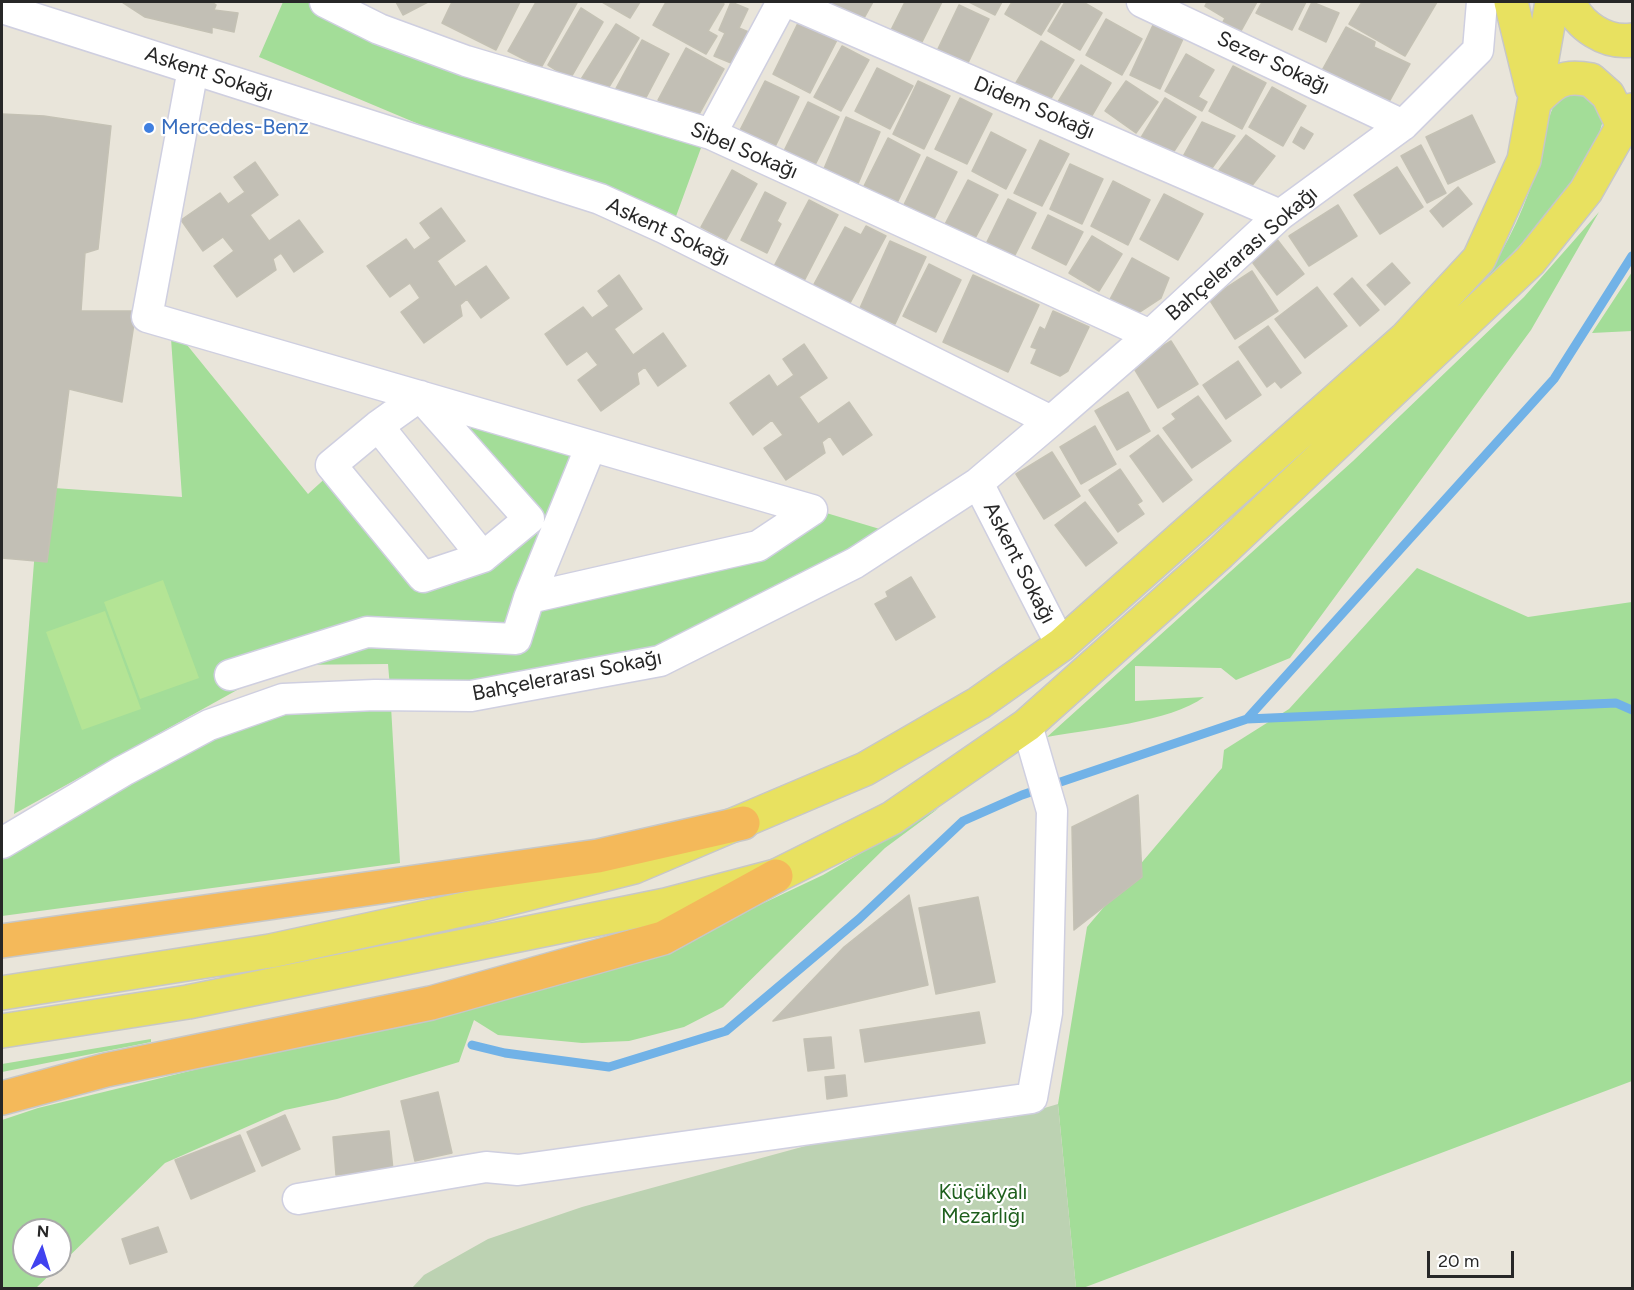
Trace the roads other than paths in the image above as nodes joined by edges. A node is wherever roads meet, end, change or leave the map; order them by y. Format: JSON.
{"nodes":[{"id":1,"x":325,"y":2,"type":"edge"},
{"id":2,"x":782,"y":2,"type":"edge"},
{"id":3,"x":788,"y":2,"type":"edge"},
{"id":4,"x":1142,"y":2,"type":"edge"},
{"id":5,"x":1482,"y":2,"type":"edge"},
{"id":6,"x":1511,"y":2,"type":"edge"},
{"id":7,"x":1552,"y":2,"type":"edge"},
{"id":8,"x":1569,"y":2,"type":"edge"},
{"id":9,"x":2,"y":8,"type":"edge"},
{"id":10,"x":1632,"y":40,"type":"edge"},
{"id":11,"x":193,"y":69,"type":"junction"},
{"id":12,"x":1535,"y":101,"type":"junction"},
{"id":13,"x":1628,"y":119,"type":"edge"},
{"id":14,"x":1403,"y":125,"type":"junction"},
{"id":15,"x":711,"y":134,"type":"junction"},
{"id":16,"x":1280,"y":215,"type":"junction"},
{"id":17,"x":1150,"y":335,"type":"junction"},
{"id":18,"x":420,"y":396,"type":"junction"},
{"id":19,"x":1051,"y":421,"type":"junction"},
{"id":20,"x":378,"y":426,"type":"junction"},
{"id":21,"x":591,"y":446,"type":"junction"},
{"id":22,"x":978,"y":483,"type":"junction"},
{"id":23,"x":483,"y":557,"type":"junction"},
{"id":24,"x":530,"y":598,"type":"junction"},
{"id":25,"x":1061,"y":645,"type":"junction"},
{"id":26,"x":230,"y":675,"type":"dead end"},
{"id":27,"x":1027,"y":725,"type":"junction"},
{"id":28,"x":743,"y":823,"type":"junction"},
{"id":29,"x":2,"y":843,"type":"edge"},
{"id":30,"x":776,"y":876,"type":"junction"},
{"id":31,"x":2,"y":941,"type":"edge"},
{"id":32,"x":2,"y":993,"type":"edge"},
{"id":33,"x":2,"y":1031,"type":"edge"},
{"id":34,"x":2,"y":1098,"type":"edge"},
{"id":35,"x":298,"y":1199,"type":"dead end"}],
"edges":[{"from":1,"to":15,"type":"street","name":"Sibel Sokağı"},
{"from":2,"to":15,"type":"street"},
{"from":3,"to":16,"type":"street","name":"Didem Sokağı"},
{"from":4,"to":14,"type":"street","name":"Sezer Sokağı"},
{"from":5,"to":14,"type":"street","name":"Bahçelerarası Sokağı"},
{"from":6,"to":12,"type":"main road"},
{"from":7,"to":12,"type":"main road"},
{"from":8,"to":10,"type":"main road"},
{"from":9,"to":11,"type":"street","name":"Askent Sokağı"},
{"from":11,"to":18,"type":"street"},
{"from":11,"to":19,"type":"street","name":"Askent Sokağı"},
{"from":12,"to":13,"type":"main road"},
{"from":12,"to":25,"type":"main road"},
{"from":13,"to":27,"type":"main road"},
{"from":14,"to":16,"type":"street","name":"Bahçelerarası Sokağı"},
{"from":15,"to":17,"type":"street","name":"Sibel Sokağı"},
{"from":16,"to":17,"type":"street","name":"Bahçelerarası Sokağı"},
{"from":17,"to":19,"type":"street","name":"Bahçelerarası Sokağı"},
{"from":18,"to":20,"type":"street"},
{"from":18,"to":21,"type":"street"},
{"from":18,"to":23,"type":"street"},
{"from":19,"to":22,"type":"street","name":"Askent Sokağı"},
{"from":20,"to":23,"type":"street"},
{"from":20,"to":23,"type":"street"},
{"from":21,"to":24,"type":"street"},
{"from":21,"to":24,"type":"street"},
{"from":22,"to":25,"type":"street","name":"Askent Sokağı"},
{"from":22,"to":29,"type":"street","name":"Bahçelerarası Sokağı"},
{"from":24,"to":26,"type":"street"},
{"from":25,"to":28,"type":"main road"},
{"from":27,"to":30,"type":"main road"},
{"from":27,"to":35,"type":"street"},
{"from":28,"to":31,"type":"highway"},
{"from":28,"to":32,"type":"main road"},
{"from":30,"to":33,"type":"main road"},
{"from":30,"to":34,"type":"highway"}]}
